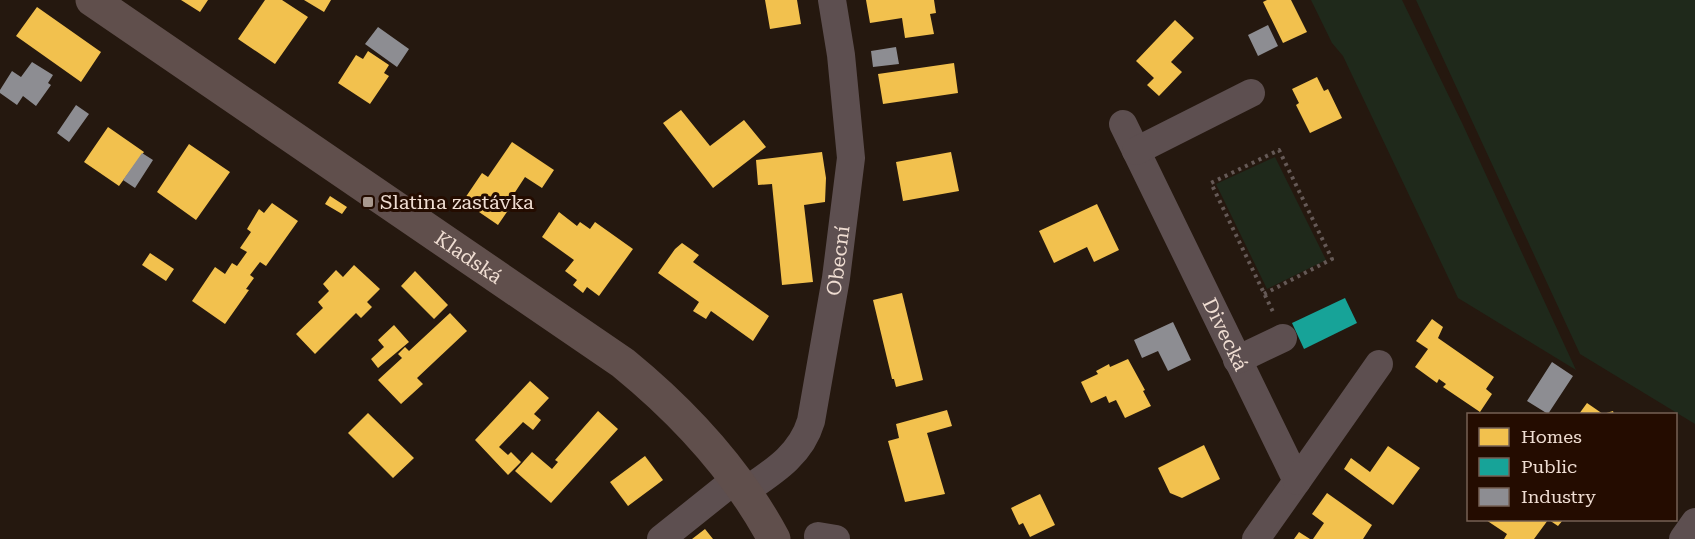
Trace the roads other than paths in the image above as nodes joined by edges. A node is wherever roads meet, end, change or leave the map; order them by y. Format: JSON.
{"nodes":[{"id":1,"x":92,"y":0,"type":"edge"},
{"id":2,"x":832,"y":0,"type":"edge"},
{"id":3,"x":1251,"y":93,"type":"dead end"},
{"id":4,"x":1123,"y":124,"type":"dead end"},
{"id":5,"x":1136,"y":151,"type":"junction"},
{"id":6,"x":1280,"y":328,"type":"road end"},
{"id":7,"x":1237,"y":360,"type":"junction"},
{"id":8,"x":1379,"y":364,"type":"dead end"},
{"id":9,"x":1297,"y":481,"type":"junction"},
{"id":10,"x":741,"y":485,"type":"junction"},
{"id":11,"x":1695,"y":522,"type":"edge"},
{"id":12,"x":660,"y":539,"type":"edge"},
{"id":13,"x":774,"y":539,"type":"edge"},
{"id":14,"x":1256,"y":539,"type":"edge"},
{"id":15,"x":1683,"y":539,"type":"edge"}],
"edges":[{"from":1,"to":10,"type":"main road","name":"Kladská"},
{"from":2,"to":10,"type":"street","name":"Obecní"},
{"from":3,"to":5,"type":"street"},
{"from":4,"to":5,"type":"street","name":"Divecká"},
{"from":5,"to":7,"type":"street","name":"Divecká"},
{"from":6,"to":7,"type":"street"},
{"from":7,"to":9,"type":"street","name":"Divecká"},
{"from":8,"to":9,"type":"street"},
{"from":9,"to":14,"type":"street"},
{"from":10,"to":12,"type":"street","name":"Obecní"},
{"from":10,"to":13,"type":"main road","name":"Kladská"},
{"from":11,"to":15,"type":"street"}]}
